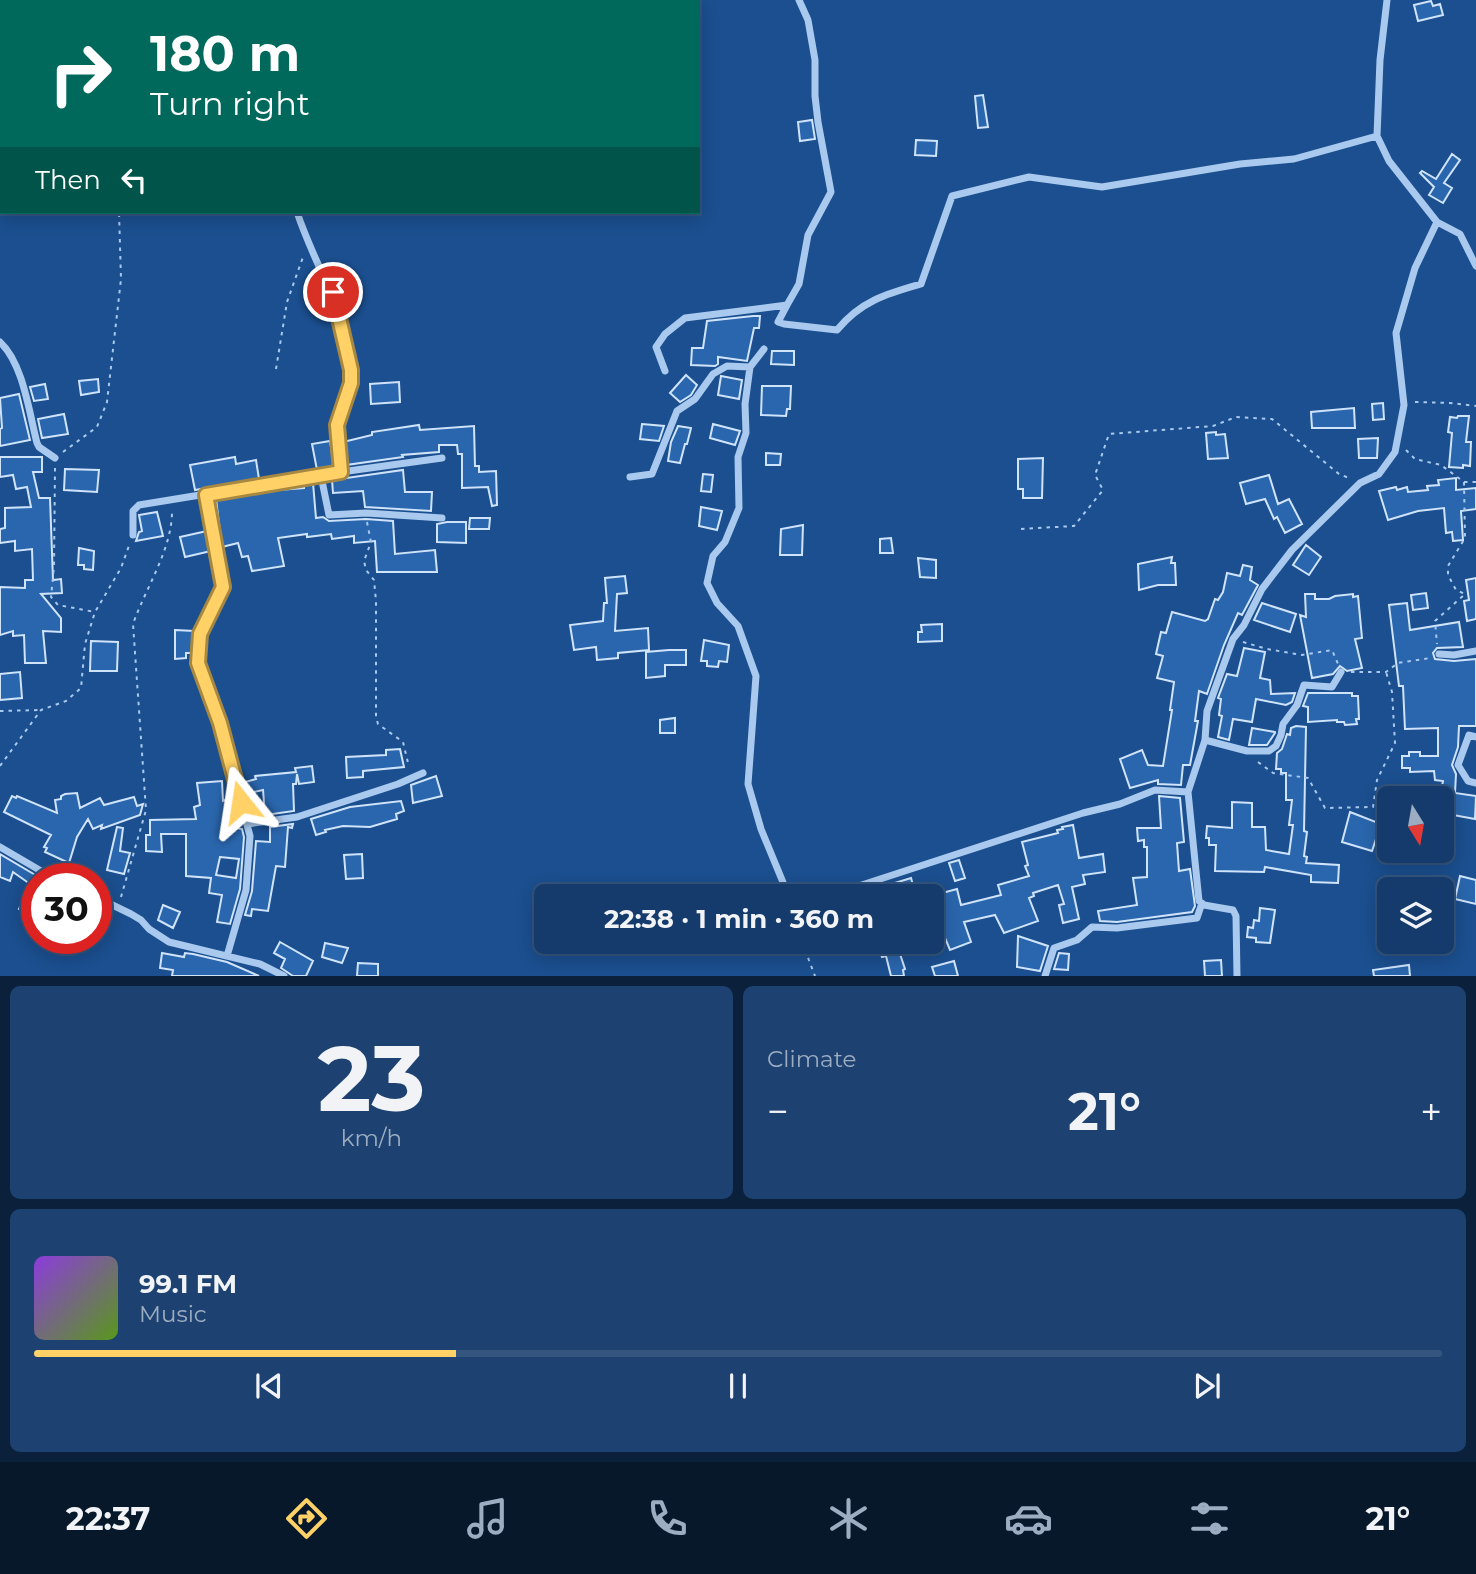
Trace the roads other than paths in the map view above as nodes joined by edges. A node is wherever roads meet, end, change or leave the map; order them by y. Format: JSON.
{"nodes":[{"id":1,"x":799,"y":0,"type":"edge"},
{"id":2,"x":1387,"y":0,"type":"edge"},
{"id":3,"x":1377,"y":136,"type":"junction"},
{"id":4,"x":298,"y":214,"type":"edge"},
{"id":5,"x":1437,"y":222,"type":"junction"},
{"id":6,"x":1476,"y":266,"type":"edge"},
{"id":7,"x":786,"y":305,"type":"junction"},
{"id":8,"x":0,"y":342,"type":"edge"},
{"id":9,"x":764,"y":349,"type":"dead end"},
{"id":10,"x":750,"y":367,"type":"junction"},
{"id":11,"x":665,"y":371,"type":"dead end"},
{"id":12,"x":55,"y":458,"type":"road end"},
{"id":13,"x":442,"y":458,"type":"dead end"},
{"id":14,"x":341,"y":472,"type":"junction"},
{"id":15,"x":321,"y":476,"type":"junction"},
{"id":16,"x":630,"y":477,"type":"dead end"},
{"id":17,"x":206,"y":495,"type":"junction"},
{"id":18,"x":442,"y":518,"type":"dead end"},
{"id":19,"x":133,"y":535,"type":"road end"},
{"id":20,"x":1476,"y":651,"type":"edge"},
{"id":21,"x":1439,"y":654,"type":"road end"},
{"id":22,"x":1341,"y":673,"type":"road end"},
{"id":23,"x":1476,"y":737,"type":"edge"},
{"id":24,"x":1205,"y":740,"type":"junction"},
{"id":25,"x":424,"y":773,"type":"dead end"},
{"id":26,"x":1476,"y":783,"type":"edge"},
{"id":27,"x":1188,"y":792,"type":"junction"},
{"id":28,"x":247,"y":824,"type":"junction"},
{"id":29,"x":0,"y":847,"type":"edge"},
{"id":30,"x":27,"y":863,"type":"edge"},
{"id":31,"x":784,"y":884,"type":"edge"},
{"id":32,"x":865,"y":884,"type":"edge"},
{"id":33,"x":1202,"y":903,"type":"junction"},
{"id":34,"x":112,"y":906,"type":"edge"},
{"id":35,"x":227,"y":956,"type":"junction"},
{"id":36,"x":284,"y":975,"type":"edge"},
{"id":37,"x":1045,"y":975,"type":"edge"},
{"id":38,"x":1237,"y":975,"type":"edge"}],
"edges":[{"from":1,"to":7,"type":"street"},
{"from":2,"to":3,"type":"street"},
{"from":3,"to":5,"type":"street"},
{"from":3,"to":7,"type":"street"},
{"from":4,"to":14,"type":"street"},
{"from":5,"to":6,"type":"street"},
{"from":5,"to":24,"type":"street"},
{"from":7,"to":11,"type":"street"},
{"from":8,"to":12,"type":"street"},
{"from":9,"to":10,"type":"street"},
{"from":10,"to":16,"type":"street"},
{"from":10,"to":31,"type":"street"},
{"from":13,"to":14,"type":"street"},
{"from":14,"to":15,"type":"street"},
{"from":15,"to":17,"type":"street"},
{"from":15,"to":18,"type":"street"},
{"from":17,"to":19,"type":"street"},
{"from":17,"to":28,"type":"street"},
{"from":20,"to":21,"type":"street"},
{"from":22,"to":24,"type":"street"},
{"from":23,"to":26,"type":"street"},
{"from":24,"to":27,"type":"street"},
{"from":25,"to":28,"type":"street"},
{"from":27,"to":32,"type":"street"},
{"from":27,"to":33,"type":"street"},
{"from":28,"to":35,"type":"street"},
{"from":29,"to":30,"type":"street"},
{"from":33,"to":37,"type":"street"},
{"from":33,"to":38,"type":"street"},
{"from":34,"to":35,"type":"street"},
{"from":35,"to":36,"type":"street"}]}
